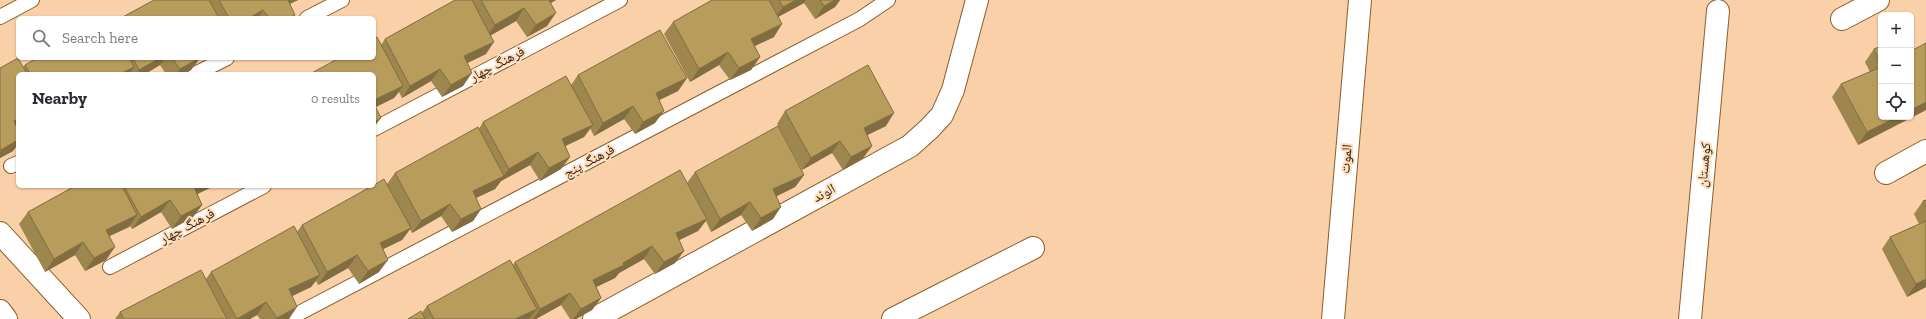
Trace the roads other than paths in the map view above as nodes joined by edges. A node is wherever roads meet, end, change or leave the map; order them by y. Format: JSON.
{"nodes":[{"id":1,"x":32,"y":0,"type":"edge"},
{"id":2,"x":342,"y":0,"type":"edge"},
{"id":3,"x":620,"y":0,"type":"edge"},
{"id":4,"x":888,"y":0,"type":"edge"},
{"id":5,"x":977,"y":0,"type":"edge"},
{"id":6,"x":1360,"y":0,"type":"edge"},
{"id":7,"x":1878,"y":0,"type":"edge"},
{"id":8,"x":1718,"y":11,"type":"dead end"},
{"id":9,"x":311,"y":16,"type":"edge"},
{"id":10,"x":0,"y":17,"type":"edge"},
{"id":11,"x":1842,"y":19,"type":"dead end"},
{"id":12,"x":223,"y":60,"type":"edge"},
{"id":13,"x":199,"y":72,"type":"edge"},
{"id":14,"x":376,"y":128,"type":"edge"},
{"id":15,"x":1926,"y":151,"type":"edge"},
{"id":16,"x":1886,"y":173,"type":"dead end"},
{"id":17,"x":260,"y":188,"type":"edge"},
{"id":18,"x":0,"y":233,"type":"edge"},
{"id":19,"x":1033,"y":248,"type":"dead end"},
{"id":20,"x":110,"y":267,"type":"dead end"},
{"id":21,"x":0,"y":311,"type":"edge"},
{"id":22,"x":6,"y":319,"type":"edge"},
{"id":23,"x":79,"y":319,"type":"edge"},
{"id":24,"x":288,"y":319,"type":"edge"},
{"id":25,"x":594,"y":319,"type":"edge"},
{"id":26,"x":893,"y":319,"type":"edge"},
{"id":27,"x":1333,"y":319,"type":"edge"},
{"id":28,"x":1690,"y":319,"type":"edge"}],
"edges":[{"from":1,"to":10,"type":"lane"},
{"from":2,"to":9,"type":"lane"},
{"from":3,"to":14,"type":"lane","name":"فرهنگ چهار"},
{"from":4,"to":24,"type":"lane","name":"فرهنگ پنج"},
{"from":5,"to":25,"type":"street","name":"الوند"},
{"from":6,"to":27,"type":"street","name":"الموت"},
{"from":7,"to":11,"type":"street"},
{"from":8,"to":28,"type":"street","name":"کوهستان"},
{"from":12,"to":13,"type":"lane"},
{"from":15,"to":16,"type":"street"},
{"from":17,"to":20,"type":"lane","name":"فرهنگ چهار"},
{"from":18,"to":23,"type":"street"},
{"from":19,"to":26,"type":"street"},
{"from":21,"to":22,"type":"street"}]}
